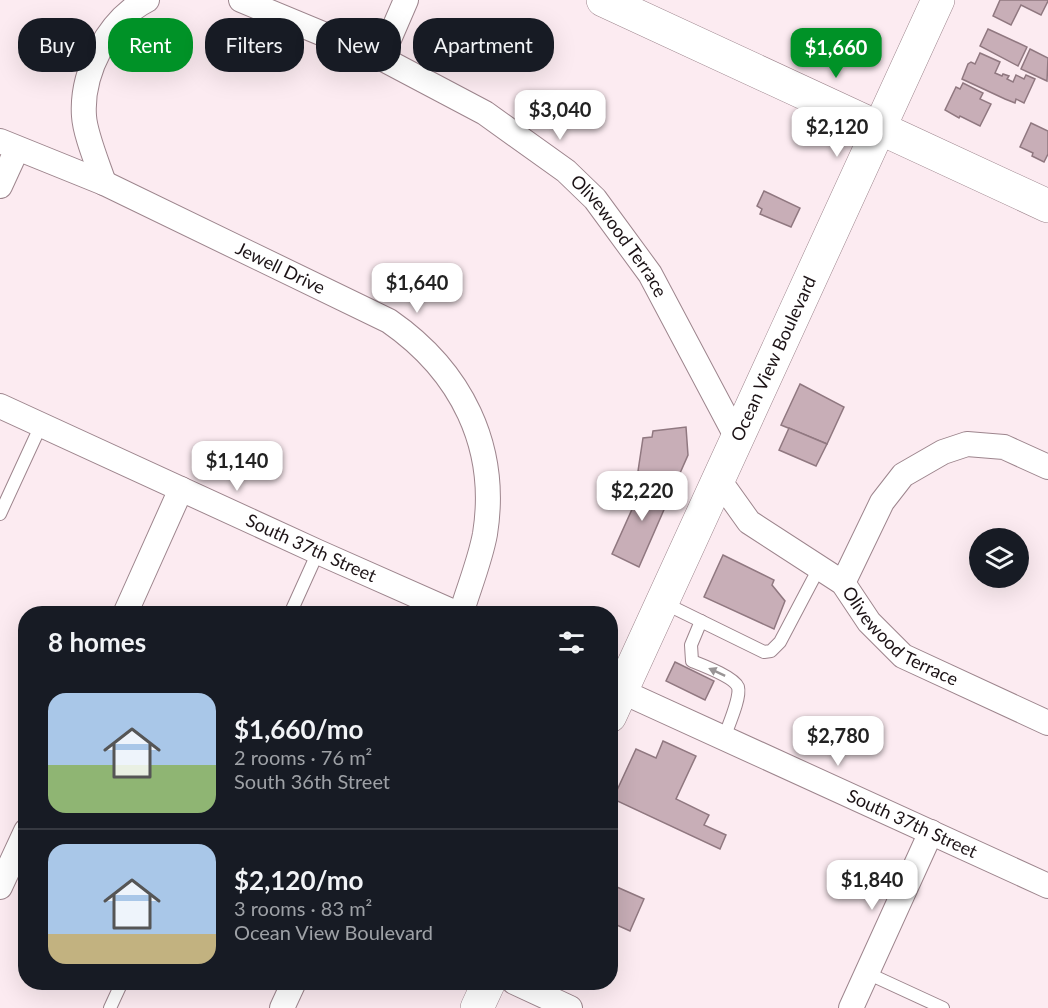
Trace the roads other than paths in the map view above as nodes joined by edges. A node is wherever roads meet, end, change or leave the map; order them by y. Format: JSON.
{"nodes":[{"id":1,"x":147,"y":0,"type":"edge"},
{"id":2,"x":242,"y":0,"type":"edge"},
{"id":3,"x":406,"y":0,"type":"edge"},
{"id":4,"x":603,"y":0,"type":"edge"},
{"id":5,"x":938,"y":0,"type":"edge"},
{"id":6,"x":398,"y":18,"type":"edge"},
{"id":7,"x":316,"y":31,"type":"edge"},
{"id":8,"x":401,"y":69,"type":"edge"},
{"id":9,"x":879,"y":126,"type":"junction"},
{"id":10,"x":9,"y":145,"type":"edge"},
{"id":11,"x":104,"y":183,"type":"junction"},
{"id":12,"x":0,"y":186,"type":"edge"},
{"id":13,"x":1048,"y":204,"type":"edge"},
{"id":14,"x":0,"y":406,"type":"edge"},
{"id":15,"x":41,"y":425,"type":"junction"},
{"id":16,"x":737,"y":438,"type":"junction"},
{"id":17,"x":1048,"y":467,"type":"edge"},
{"id":18,"x":718,"y":480,"type":"junction"},
{"id":19,"x":181,"y":489,"type":"junction"},
{"id":20,"x":0,"y":514,"type":"edge"},
{"id":21,"x":318,"y":552,"type":"junction"},
{"id":22,"x":819,"y":568,"type":"junction"},
{"id":23,"x":843,"y":583,"type":"junction"},
{"id":24,"x":663,"y":602,"type":"junction"},
{"id":25,"x":128,"y":606,"type":"edge"},
{"id":26,"x":294,"y":606,"type":"edge"},
{"id":27,"x":441,"y":606,"type":"edge"},
{"id":28,"x":462,"y":606,"type":"edge"},
{"id":29,"x":701,"y":621,"type":"junction"},
{"id":30,"x":618,"y":690,"type":"edge"},
{"id":31,"x":618,"y":699,"type":"edge"},
{"id":32,"x":1048,"y":723,"type":"edge"},
{"id":33,"x":724,"y":738,"type":"junction"},
{"id":34,"x":931,"y":832,"type":"junction"},
{"id":35,"x":18,"y":848,"type":"edge"},
{"id":36,"x":1048,"y":886,"type":"edge"},
{"id":37,"x":0,"y":887,"type":"edge"},
{"id":38,"x":867,"y":973,"type":"junction"},
{"id":39,"x":118,"y":990,"type":"edge"},
{"id":40,"x":290,"y":990,"type":"edge"},
{"id":41,"x":485,"y":990,"type":"edge"},
{"id":42,"x":531,"y":990,"type":"edge"},
{"id":43,"x":110,"y":1008,"type":"edge"},
{"id":44,"x":282,"y":1008,"type":"edge"},
{"id":45,"x":477,"y":1008,"type":"edge"},
{"id":46,"x":570,"y":1008,"type":"edge"},
{"id":47,"x":850,"y":1008,"type":"edge"},
{"id":48,"x":943,"y":1008,"type":"edge"}],
"edges":[{"from":1,"to":11,"type":"street"},
{"from":2,"to":7,"type":"street","name":"Olivewood Terrace"},
{"from":3,"to":6,"type":"street"},
{"from":4,"to":9,"type":"main road"},
{"from":5,"to":9,"type":"main road","name":"Ocean View Boulevard"},
{"from":8,"to":16,"type":"street","name":"Olivewood Terrace"},
{"from":9,"to":13,"type":"main road"},
{"from":9,"to":16,"type":"main road","name":"Ocean View Boulevard"},
{"from":10,"to":11,"type":"street","name":"Jewell Drive"},
{"from":10,"to":12,"type":"street"},
{"from":11,"to":28,"type":"street","name":"Jewell Drive"},
{"from":14,"to":15,"type":"street","name":"South 37th Street"},
{"from":15,"to":19,"type":"street","name":"South 37th Street"},
{"from":15,"to":20,"type":"lane"},
{"from":16,"to":18,"type":"main road","name":"Ocean View Boulevard"},
{"from":17,"to":23,"type":"street"},
{"from":18,"to":22,"type":"street","name":"Olivewood Terrace"},
{"from":18,"to":24,"type":"main road","name":"Ocean View Boulevard"},
{"from":19,"to":21,"type":"street","name":"South 37th Street"},
{"from":19,"to":25,"type":"street"},
{"from":21,"to":26,"type":"lane"},
{"from":21,"to":27,"type":"street","name":"South 37th Street"},
{"from":22,"to":23,"type":"street","name":"Olivewood Terrace"},
{"from":22,"to":29,"type":"lane"},
{"from":23,"to":32,"type":"street","name":"Olivewood Terrace"},
{"from":24,"to":29,"type":"lane"},
{"from":24,"to":30,"type":"main road","name":"Ocean View Boulevard"},
{"from":33,"to":29,"type":"lane","one_way":true},
{"from":31,"to":33,"type":"street","name":"South 37th Street"},
{"from":33,"to":34,"type":"street","name":"South 37th Street"},
{"from":34,"to":36,"type":"street","name":"South 37th Street"},
{"from":34,"to":38,"type":"street"},
{"from":35,"to":37,"type":"street"},
{"from":38,"to":47,"type":"street"},
{"from":38,"to":48,"type":"lane"},
{"from":39,"to":43,"type":"lane"},
{"from":40,"to":44,"type":"street"},
{"from":41,"to":45,"type":"main road"},
{"from":42,"to":46,"type":"street"}]}
